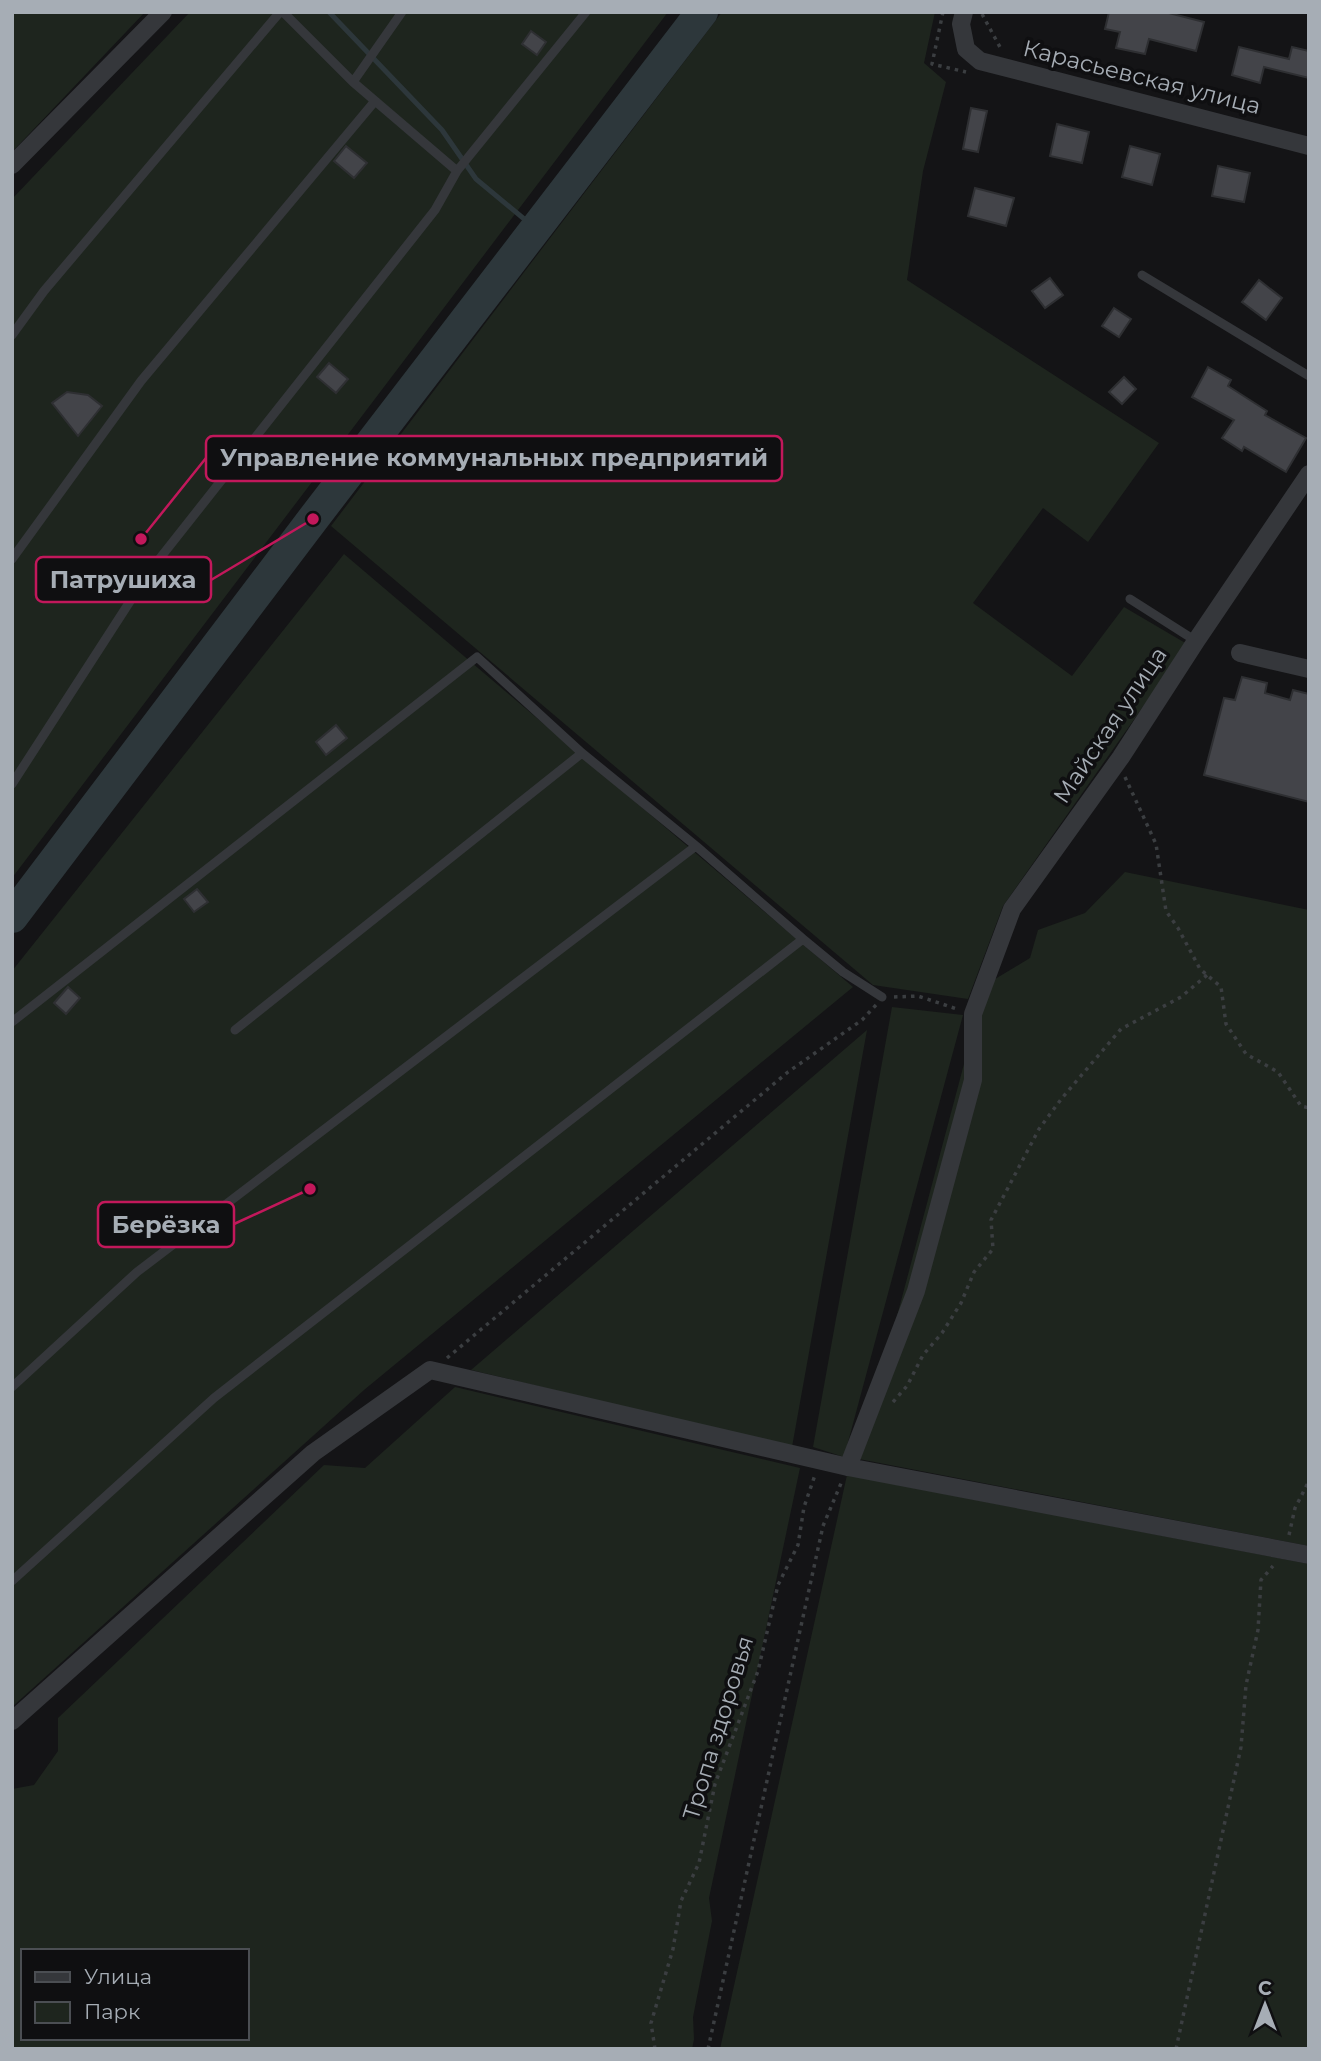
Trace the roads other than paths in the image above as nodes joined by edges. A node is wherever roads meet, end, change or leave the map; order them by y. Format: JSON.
{"nodes":[{"id":1,"x":163,"y":12,"type":"edge"},
{"id":2,"x":282,"y":12,"type":"edge"},
{"id":3,"x":402,"y":12,"type":"edge"},
{"id":4,"x":586,"y":12,"type":"edge"},
{"id":5,"x":973,"y":14,"type":"edge"},
{"id":6,"x":353,"y":82,"type":"junction"},
{"id":7,"x":375,"y":101,"type":"junction"},
{"id":8,"x":1309,"y":146,"type":"edge"},
{"id":9,"x":12,"y":165,"type":"edge"},
{"id":10,"x":457,"y":172,"type":"junction"},
{"id":11,"x":1142,"y":275,"type":"dead end"},
{"id":12,"x":12,"y":335,"type":"edge"},
{"id":13,"x":1309,"y":376,"type":"edge"},
{"id":14,"x":1309,"y":474,"type":"edge"},
{"id":15,"x":12,"y":559,"type":"edge"},
{"id":16,"x":1130,"y":599,"type":"dead end"},
{"id":17,"x":1196,"y":641,"type":"junction"},
{"id":18,"x":1240,"y":653,"type":"dead end"},
{"id":19,"x":1309,"y":669,"type":"edge"},
{"id":20,"x":582,"y":753,"type":"junction"},
{"id":21,"x":12,"y":784,"type":"edge"},
{"id":22,"x":696,"y":846,"type":"junction"},
{"id":23,"x":803,"y":939,"type":"junction"},
{"id":24,"x":882,"y":997,"type":"road end"},
{"id":25,"x":12,"y":1022,"type":"edge"},
{"id":26,"x":235,"y":1030,"type":"dead end"},
{"id":27,"x":12,"y":1387,"type":"edge"},
{"id":28,"x":848,"y":1467,"type":"junction"},
{"id":29,"x":1309,"y":1555,"type":"edge"},
{"id":30,"x":12,"y":1581,"type":"edge"},
{"id":31,"x":12,"y":1721,"type":"edge"}],
"edges":[{"from":1,"to":9,"type":"street"},
{"from":2,"to":6,"type":"lane"},
{"from":2,"to":12,"type":"lane"},
{"from":3,"to":6,"type":"lane"},
{"from":4,"to":10,"type":"lane"},
{"from":5,"to":8,"type":"street","name":"Карасьевская улица"},
{"from":6,"to":7,"type":"lane"},
{"from":7,"to":10,"type":"lane"},
{"from":7,"to":15,"type":"lane"},
{"from":10,"to":21,"type":"lane"},
{"from":11,"to":13,"type":"lane"},
{"from":14,"to":17,"type":"street","name":"Майская улица"},
{"from":16,"to":17,"type":"lane"},
{"from":17,"to":28,"type":"street","name":"Майская улица"},
{"from":18,"to":19,"type":"street"},
{"from":20,"to":22,"type":"lane"},
{"from":20,"to":25,"type":"lane"},
{"from":20,"to":26,"type":"lane"},
{"from":22,"to":23,"type":"lane"},
{"from":22,"to":27,"type":"lane"},
{"from":23,"to":24,"type":"lane"},
{"from":23,"to":30,"type":"lane"},
{"from":28,"to":29,"type":"street"},
{"from":28,"to":31,"type":"street"}]}
